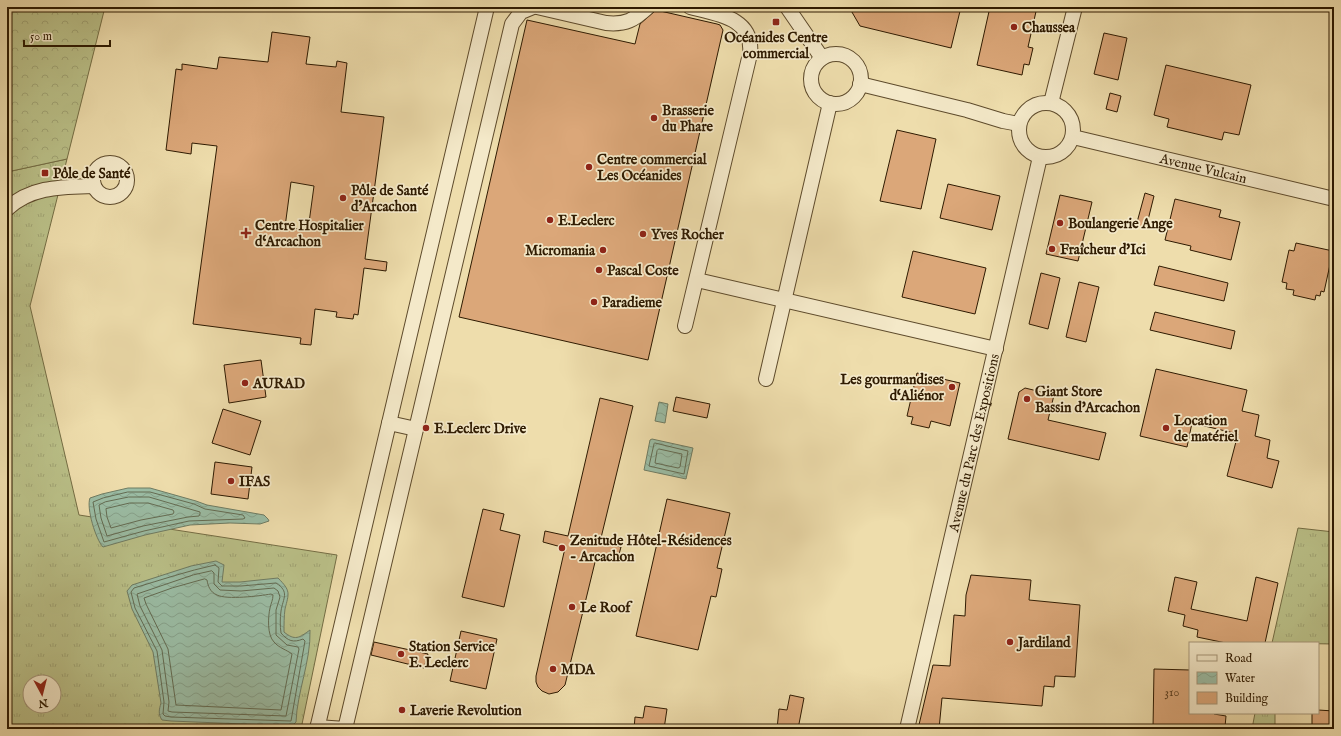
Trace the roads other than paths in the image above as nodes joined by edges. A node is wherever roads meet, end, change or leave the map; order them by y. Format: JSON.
{"nodes":[{"id":1,"x":487,"y":7,"type":"edge"},
{"id":2,"x":533,"y":7,"type":"edge"},
{"id":3,"x":538,"y":7,"type":"edge"},
{"id":4,"x":648,"y":7,"type":"edge"},
{"id":5,"x":690,"y":7,"type":"edge"},
{"id":6,"x":787,"y":7,"type":"edge"},
{"id":7,"x":1075,"y":7,"type":"edge"},
{"id":8,"x":822,"y":58,"type":"junction"},
{"id":9,"x":860,"y":84,"type":"junction"},
{"id":10,"x":830,"y":103,"type":"junction"},
{"id":11,"x":1051,"y":103,"type":"junction"},
{"id":12,"x":1019,"y":124,"type":"junction"},
{"id":13,"x":1073,"y":137,"type":"junction"},
{"id":14,"x":1040,"y":157,"type":"junction"},
{"id":15,"x":94,"y":186,"type":"dead end"},
{"id":16,"x":1334,"y":199,"type":"edge"},
{"id":17,"x":7,"y":209,"type":"edge"},
{"id":18,"x":697,"y":280,"type":"junction"},
{"id":19,"x":784,"y":300,"type":"junction"},
{"id":20,"x":685,"y":326,"type":"dead end"},
{"id":21,"x":996,"y":349,"type":"junction"},
{"id":22,"x":766,"y":378,"type":"dead end"},
{"id":23,"x":389,"y":423,"type":"junction"},
{"id":24,"x":416,"y":428,"type":"junction"},
{"id":25,"x":317,"y":728,"type":"edge"},
{"id":26,"x":907,"y":729,"type":"edge"}],
"edges":[{"from":1,"to":23,"type":"street"},
{"from":2,"to":24,"type":"street"},
{"from":3,"to":4,"type":"street"},
{"from":5,"to":18,"type":"street"},
{"from":6,"to":8,"type":"street"},
{"from":7,"to":11,"type":"street"},
{"from":8,"to":9,"type":"street"},
{"from":8,"to":10,"type":"street"},
{"from":9,"to":10,"type":"street"},
{"from":9,"to":12,"type":"street"},
{"from":10,"to":19,"type":"street"},
{"from":11,"to":12,"type":"street"},
{"from":11,"to":13,"type":"street"},
{"from":12,"to":14,"type":"street"},
{"from":13,"to":14,"type":"street"},
{"from":13,"to":16,"type":"street","name":"Avenue Vulcain"},
{"from":14,"to":21,"type":"street","name":"Avenue du Parc des Expositions"},
{"from":15,"to":17,"type":"street"},
{"from":18,"to":19,"type":"street"},
{"from":18,"to":20,"type":"street"},
{"from":19,"to":21,"type":"street"},
{"from":19,"to":22,"type":"street"},
{"from":21,"to":26,"type":"street","name":"Avenue du Parc des Expositions"},
{"from":23,"to":24,"type":"street"},
{"from":23,"to":25,"type":"street"},
{"from":24,"to":25,"type":"street"}]}
